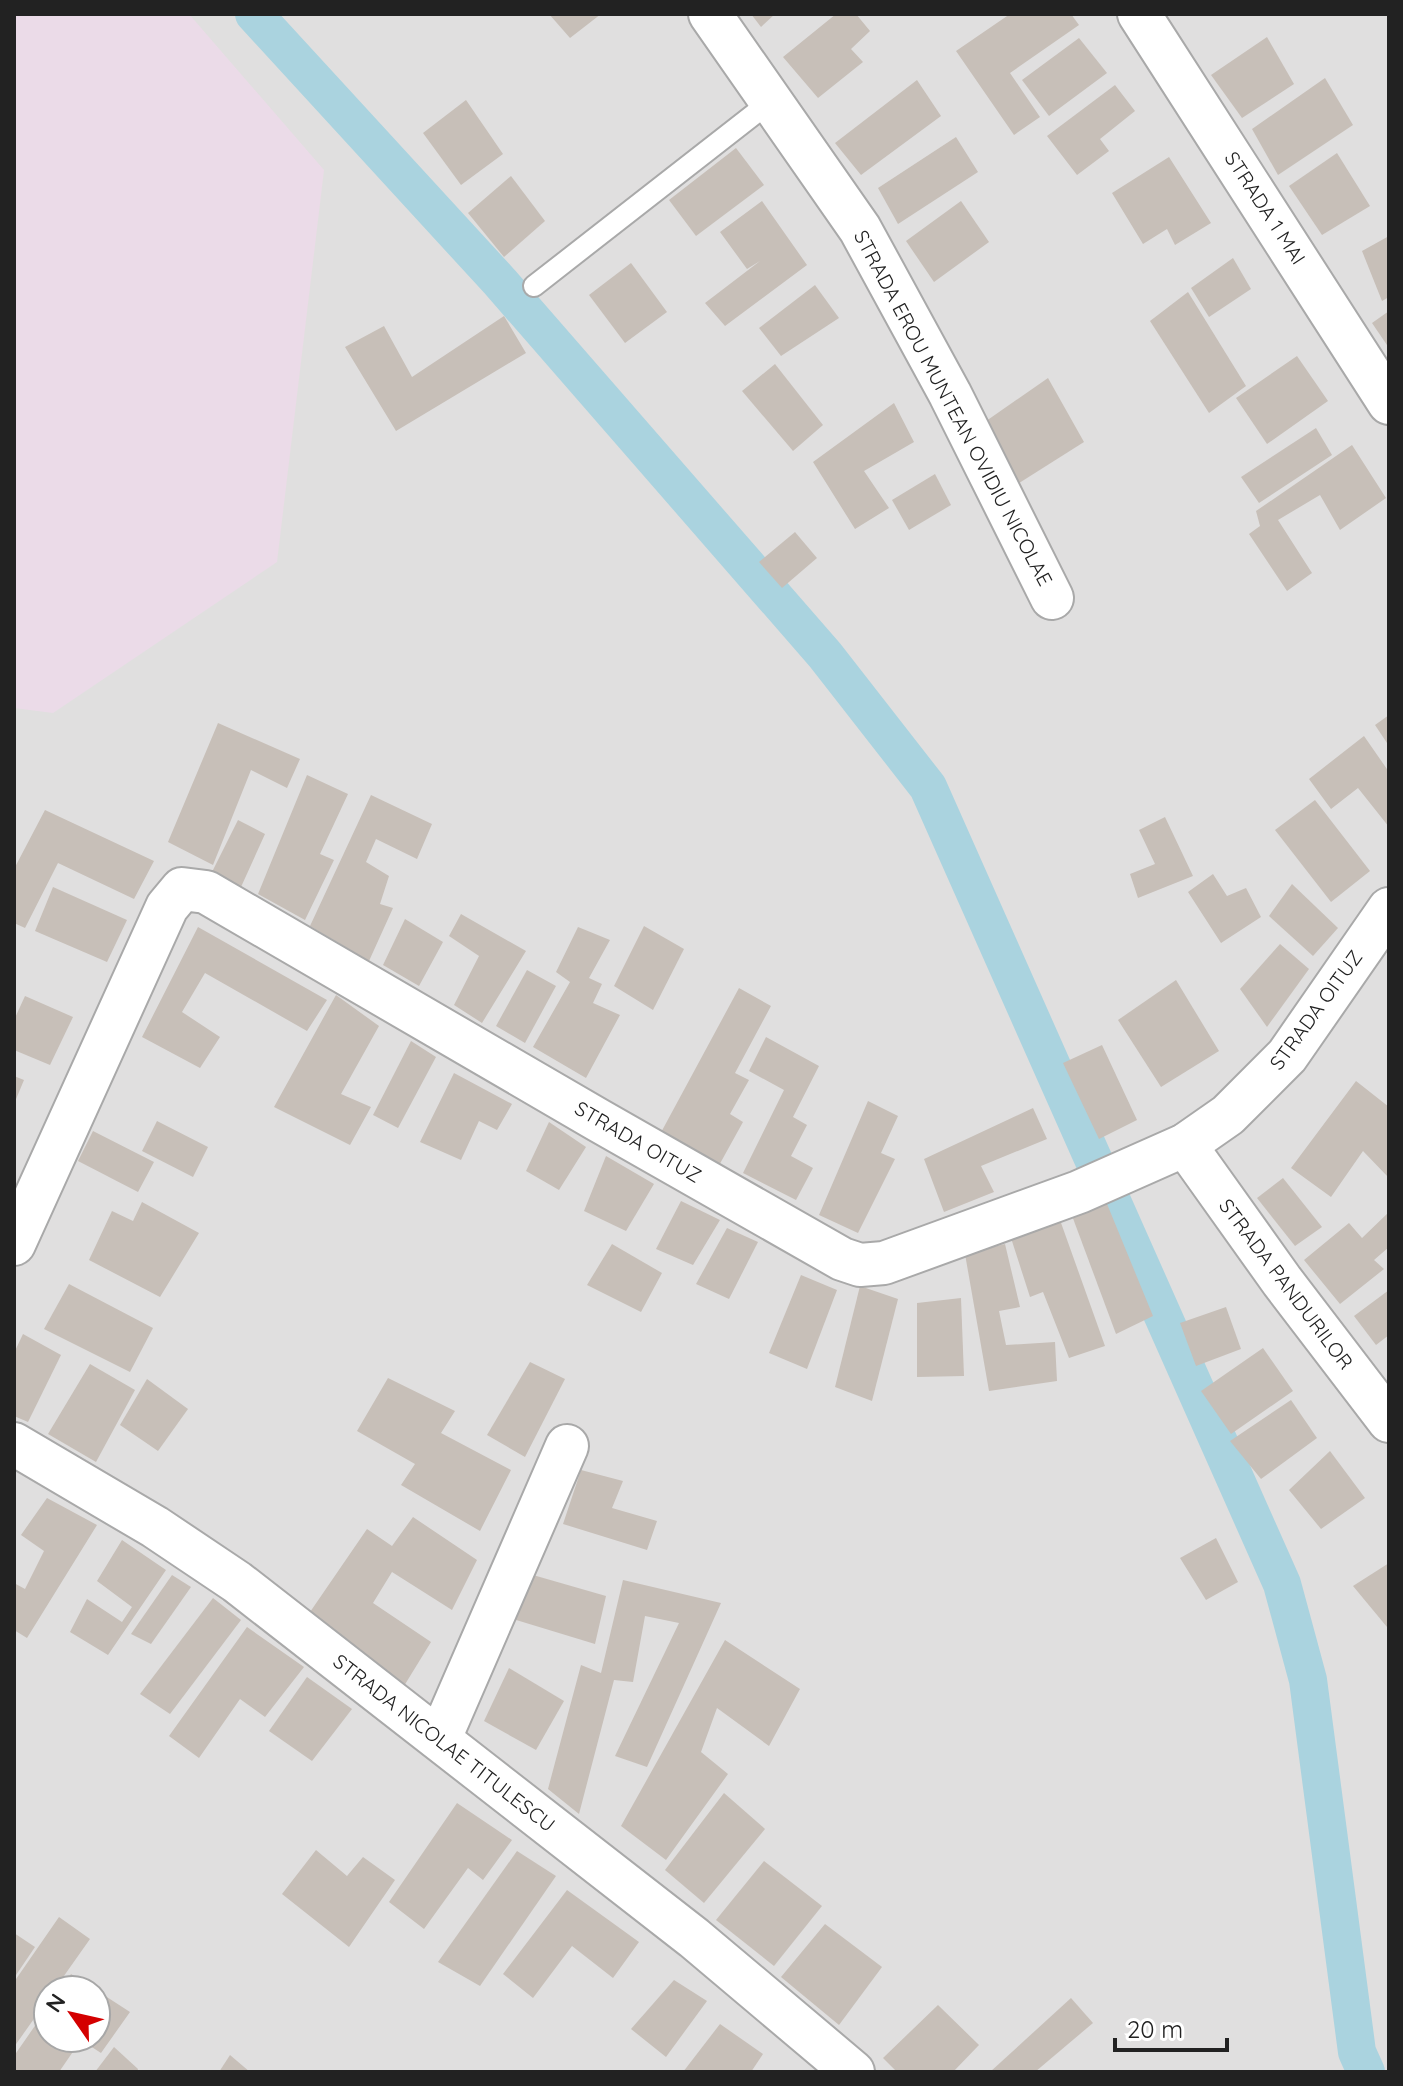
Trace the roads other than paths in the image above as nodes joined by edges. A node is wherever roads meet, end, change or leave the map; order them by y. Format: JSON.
{"nodes":[{"id":1,"x":710,"y":14,"type":"edge"},
{"id":2,"x":1139,"y":14,"type":"edge"},
{"id":3,"x":771,"y":101,"type":"junction"},
{"id":4,"x":534,"y":286,"type":"dead end"},
{"id":5,"x":1389,"y":403,"type":"edge"},
{"id":6,"x":1052,"y":598,"type":"dead end"},
{"id":7,"x":1389,"y":909,"type":"edge"},
{"id":8,"x":1185,"y":1145,"type":"junction"},
{"id":9,"x":14,"y":1244,"type":"edge"},
{"id":10,"x":1389,"y":1421,"type":"edge"},
{"id":11,"x":14,"y":1444,"type":"edge"},
{"id":12,"x":567,"y":1446,"type":"dead end"},
{"id":13,"x":440,"y":1738,"type":"junction"},
{"id":14,"x":853,"y":2072,"type":"edge"}],
"edges":[{"from":1,"to":3,"type":"street","name":"STRADA EROU MUNTEAN OVIDIU NICOLAE"},
{"from":2,"to":5,"type":"street","name":"STRADA 1 MAI"},
{"from":3,"to":4,"type":"lane"},
{"from":3,"to":6,"type":"street","name":"STRADA EROU MUNTEAN OVIDIU NICOLAE"},
{"from":7,"to":8,"type":"street","name":"STRADA OITUZ"},
{"from":8,"to":9,"type":"street","name":"STRADA OITUZ"},
{"from":8,"to":10,"type":"street","name":"STRADA PANDURILOR"},
{"from":11,"to":13,"type":"street","name":"STRADA NICOLAE TITULESCU"},
{"from":12,"to":13,"type":"street"},
{"from":13,"to":14,"type":"street","name":"STRADA NICOLAE TITULESCU"}]}
